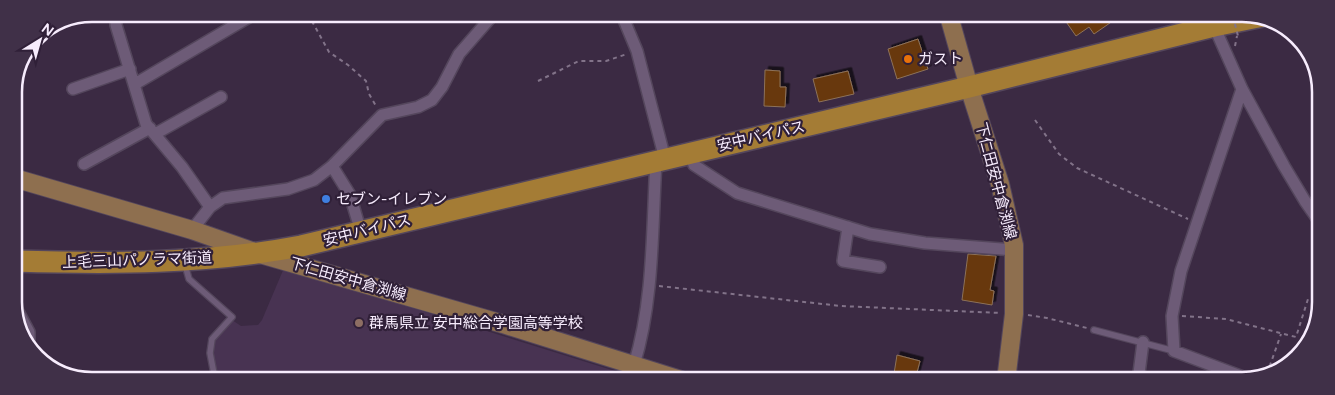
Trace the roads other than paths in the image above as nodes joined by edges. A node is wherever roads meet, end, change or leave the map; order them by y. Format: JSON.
{"nodes":[{"id":1,"x":116,"y":22,"type":"edge"},
{"id":2,"x":240,"y":22,"type":"edge"},
{"id":3,"x":487,"y":22,"type":"edge"},
{"id":4,"x":625,"y":22,"type":"edge"},
{"id":5,"x":951,"y":22,"type":"edge"},
{"id":6,"x":1207,"y":22,"type":"edge"},
{"id":7,"x":1211,"y":22,"type":"edge"},
{"id":8,"x":130,"y":69,"type":"junction"},
{"id":9,"x":135,"y":84,"type":"junction"},
{"id":10,"x":969,"y":87,"type":"junction"},
{"id":11,"x":74,"y":89,"type":"dead end"},
{"id":12,"x":1242,"y":89,"type":"junction"},
{"id":13,"x":221,"y":96,"type":"dead end"},
{"id":14,"x":152,"y":131,"type":"junction"},
{"id":15,"x":690,"y":153,"type":"junction"},
{"id":16,"x":661,"y":160,"type":"junction"},
{"id":17,"x":84,"y":164,"type":"dead end"},
{"id":18,"x":332,"y":166,"type":"junction"},
{"id":19,"x":23,"y":181,"type":"edge"},
{"id":20,"x":210,"y":207,"type":"junction"},
{"id":21,"x":1312,"y":210,"type":"edge"},
{"id":22,"x":848,"y":227,"type":"junction"},
{"id":23,"x":192,"y":230,"type":"junction"},
{"id":24,"x":361,"y":232,"type":"junction"},
{"id":25,"x":1014,"y":250,"type":"junction"},
{"id":26,"x":260,"y":254,"type":"junction"},
{"id":27,"x":22,"y":261,"type":"edge"},
{"id":28,"x":184,"y":261,"type":"junction"},
{"id":29,"x":880,"y":267,"type":"dead end"},
{"id":30,"x":1094,"y":330,"type":"road end"},
{"id":31,"x":1143,"y":342,"type":"junction"},
{"id":32,"x":1174,"y":351,"type":"junction"},
{"id":33,"x":634,"y":365,"type":"junction"},
{"id":34,"x":214,"y":372,"type":"edge"},
{"id":35,"x":649,"y":372,"type":"edge"},
{"id":36,"x":1007,"y":372,"type":"edge"},
{"id":37,"x":1139,"y":372,"type":"edge"},
{"id":38,"x":1230,"y":372,"type":"edge"}],
"edges":[{"from":1,"to":8,"type":"street"},
{"from":2,"to":9,"type":"street"},
{"from":3,"to":18,"type":"street"},
{"from":4,"to":16,"type":"street"},
{"from":5,"to":10,"type":"main road","name":"下仁田安中倉渕線"},
{"from":6,"to":10,"type":"highway","name":"安中バイパス"},
{"from":7,"to":12,"type":"street"},
{"from":8,"to":9,"type":"street"},
{"from":8,"to":11,"type":"street"},
{"from":9,"to":14,"type":"street"},
{"from":10,"to":15,"type":"highway","name":"安中バイパス"},
{"from":10,"to":25,"type":"main road","name":"下仁田安中倉渕線"},
{"from":12,"to":21,"type":"street"},
{"from":12,"to":32,"type":"street"},
{"from":13,"to":14,"type":"street"},
{"from":14,"to":17,"type":"street"},
{"from":14,"to":20,"type":"street"},
{"from":15,"to":16,"type":"highway","name":"安中バイパス"},
{"from":15,"to":22,"type":"street"},
{"from":16,"to":24,"type":"highway","name":"安中バイパス"},
{"from":16,"to":33,"type":"street"},
{"from":18,"to":20,"type":"street"},
{"from":18,"to":24,"type":"street"},
{"from":19,"to":23,"type":"main road","name":"下仁田安中倉渕線"},
{"from":20,"to":23,"type":"street"},
{"from":22,"to":25,"type":"street"},
{"from":22,"to":29,"type":"street"},
{"from":23,"to":26,"type":"main road","name":"下仁田安中倉渕線"},
{"from":24,"to":26,"type":"highway","name":"安中バイパス"},
{"from":25,"to":36,"type":"main road","name":"下仁田安中倉渕線"},
{"from":26,"to":28,"type":"highway","name":"上毛三山パノラマ街道"},
{"from":26,"to":33,"type":"main road","name":"下仁田安中倉渕線"},
{"from":27,"to":28,"type":"highway","name":"上毛三山パノラマ街道"},
{"from":28,"to":34,"type":"lane"},
{"from":30,"to":31,"type":"lane"},
{"from":31,"to":32,"type":"lane"},
{"from":31,"to":37,"type":"street"},
{"from":32,"to":38,"type":"street"},
{"from":33,"to":35,"type":"main road","name":"下仁田安中倉渕線"}]}
